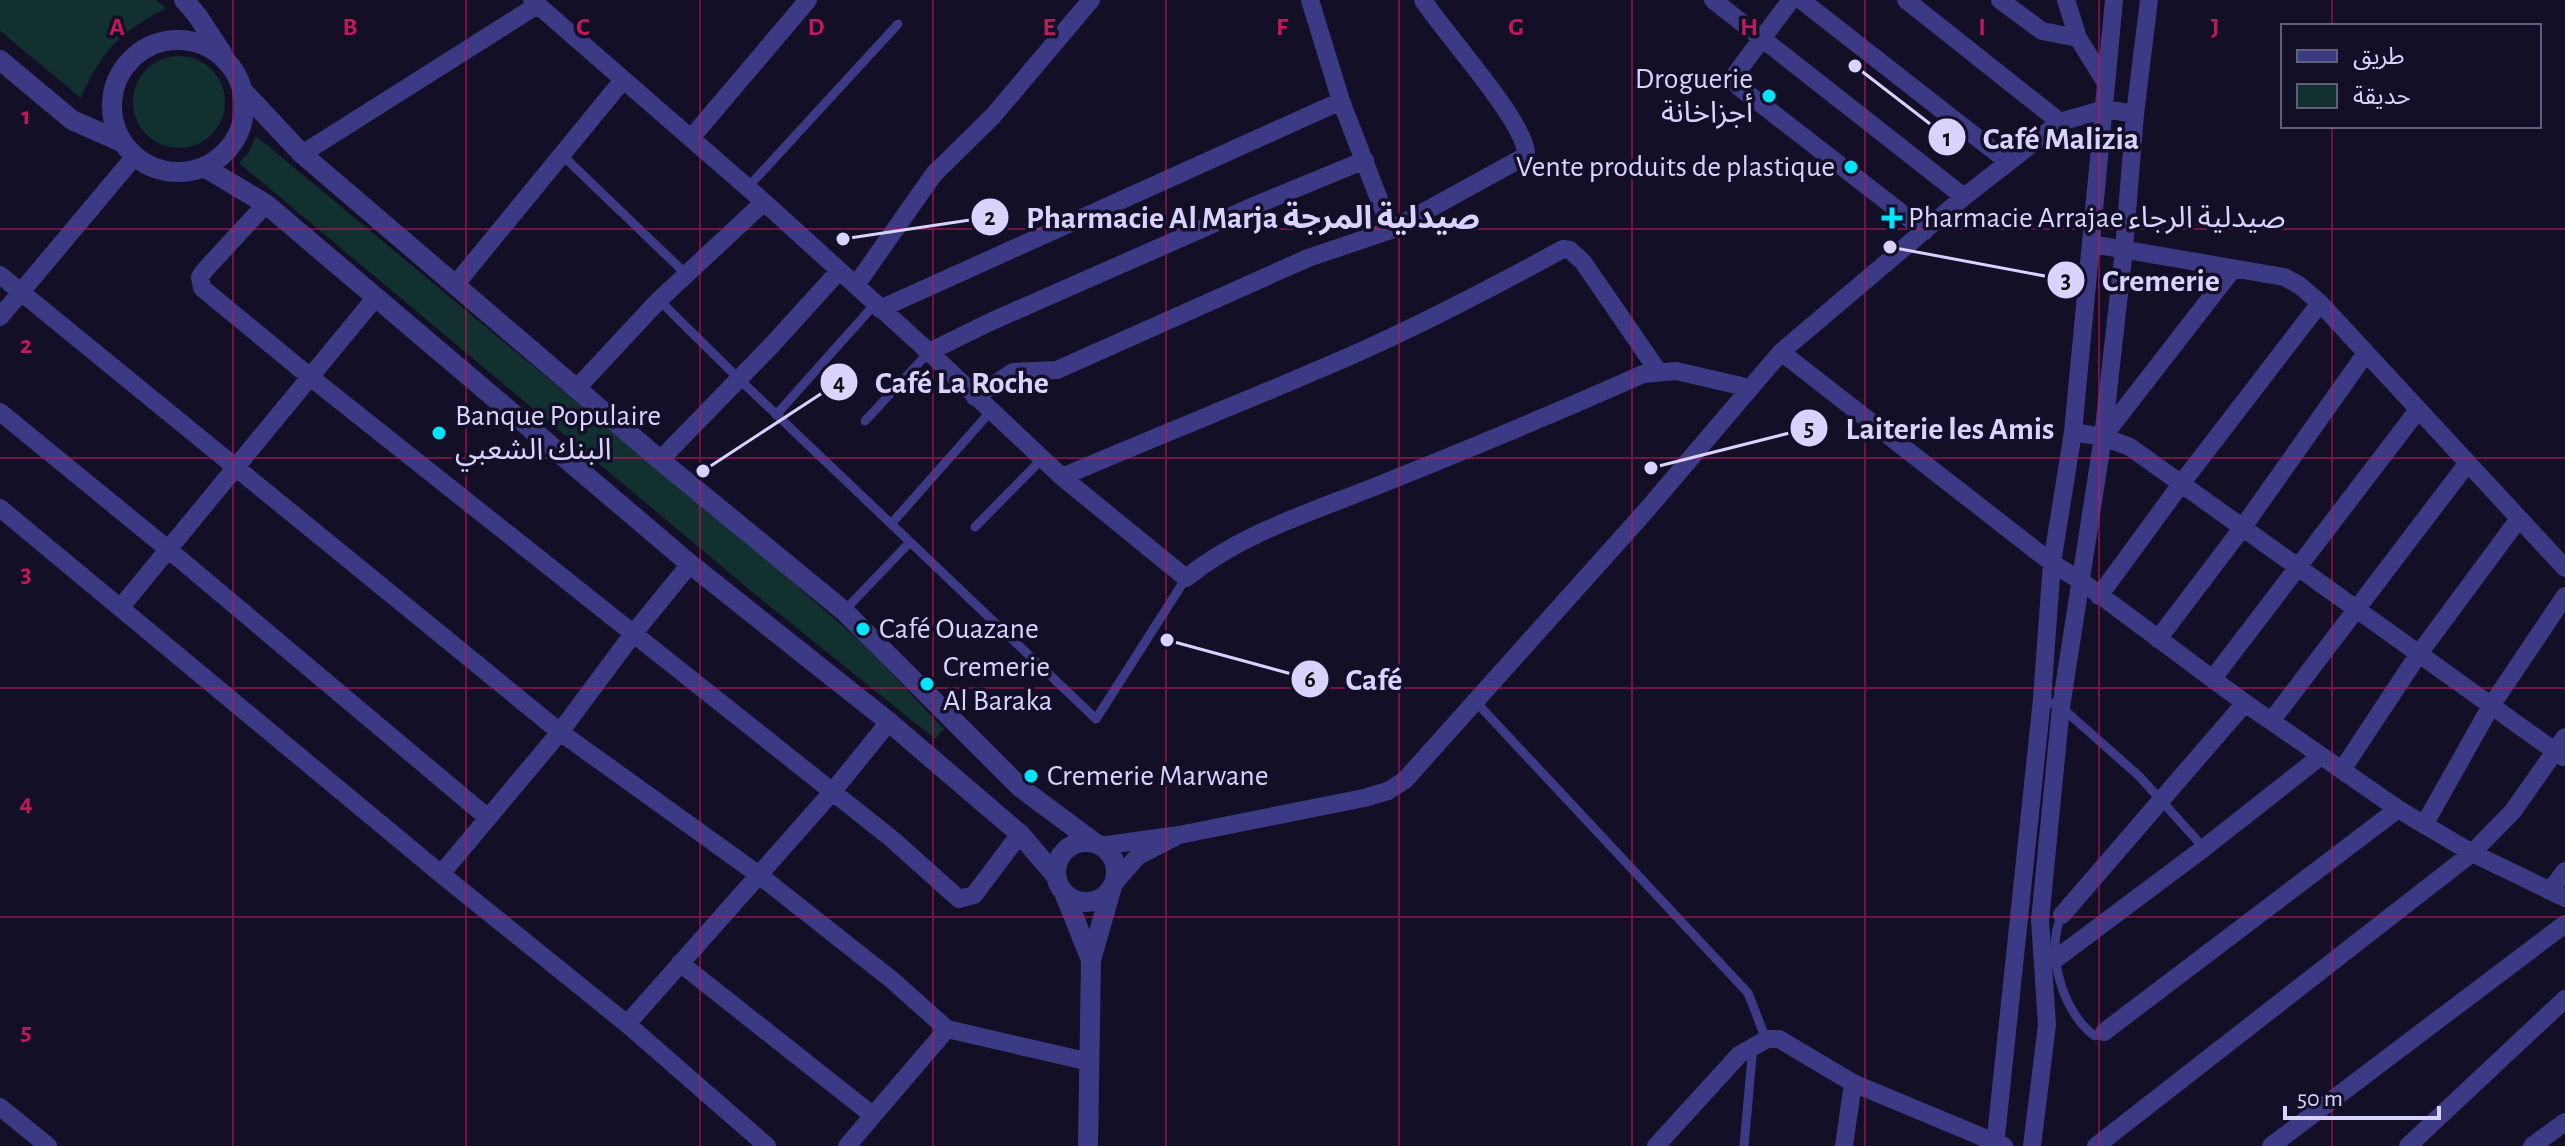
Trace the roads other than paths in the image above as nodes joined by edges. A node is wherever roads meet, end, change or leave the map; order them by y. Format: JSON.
{"nodes":[{"id":1,"x":184,"y":0,"type":"edge"},
{"id":2,"x":808,"y":0,"type":"edge"},
{"id":3,"x":1091,"y":0,"type":"edge"},
{"id":4,"x":1310,"y":0,"type":"edge"},
{"id":5,"x":1423,"y":0,"type":"edge"},
{"id":6,"x":1713,"y":0,"type":"edge"},
{"id":7,"x":1791,"y":0,"type":"edge"},
{"id":8,"x":1801,"y":0,"type":"edge"},
{"id":9,"x":1906,"y":0,"type":"edge"},
{"id":10,"x":2000,"y":0,"type":"edge"},
{"id":11,"x":2066,"y":0,"type":"edge"},
{"id":12,"x":2114,"y":0,"type":"edge"},
{"id":13,"x":2149,"y":0,"type":"edge"},
{"id":14,"x":534,"y":3,"type":"edge"},
{"id":15,"x":898,"y":24,"type":"dead end"},
{"id":16,"x":1763,"y":38,"type":"junction"},
{"id":17,"x":2078,"y":38,"type":"junction"},
{"id":18,"x":0,"y":60,"type":"edge"},
{"id":19,"x":226,"y":60,"type":"junction"},
{"id":20,"x":623,"y":80,"type":"junction"},
{"id":21,"x":2106,"y":83,"type":"junction"},
{"id":22,"x":243,"y":91,"type":"junction"},
{"id":23,"x":1341,"y":101,"type":"junction"},
{"id":24,"x":2105,"y":109,"type":"junction"},
{"id":25,"x":2135,"y":114,"type":"junction"},
{"id":26,"x":2060,"y":122,"type":"junction"},
{"id":27,"x":691,"y":138,"type":"junction"},
{"id":28,"x":129,"y":149,"type":"junction"},
{"id":29,"x":302,"y":154,"type":"junction"},
{"id":30,"x":562,"y":155,"type":"junction"},
{"id":31,"x":1365,"y":160,"type":"junction"},
{"id":32,"x":2007,"y":161,"type":"junction"},
{"id":33,"x":204,"y":167,"type":"junction"},
{"id":34,"x":748,"y":187,"type":"junction"},
{"id":35,"x":1964,"y":197,"type":"junction"},
{"id":36,"x":764,"y":202,"type":"junction"},
{"id":37,"x":266,"y":204,"type":"junction"},
{"id":38,"x":1391,"y":230,"type":"junction"},
{"id":39,"x":1925,"y":231,"type":"junction"},
{"id":40,"x":2092,"y":244,"type":"junction"},
{"id":41,"x":2124,"y":249,"type":"junction"},
{"id":42,"x":2233,"y":269,"type":"junction"},
{"id":43,"x":839,"y":271,"type":"junction"},
{"id":44,"x":686,"y":274,"type":"junction"},
{"id":45,"x":0,"y":275,"type":"edge"},
{"id":46,"x":455,"y":285,"type":"junction"},
{"id":47,"x":856,"y":285,"type":"junction"},
{"id":48,"x":20,"y":291,"type":"junction"},
{"id":49,"x":376,"y":297,"type":"junction"},
{"id":50,"x":659,"y":300,"type":"junction"},
{"id":51,"x":2320,"y":303,"type":"junction"},
{"id":52,"x":877,"y":306,"type":"junction"},
{"id":53,"x":0,"y":317,"type":"edge"},
{"id":54,"x":929,"y":352,"type":"junction"},
{"id":55,"x":1781,"y":352,"type":"junction"},
{"id":56,"x":2366,"y":353,"type":"junction"},
{"id":57,"x":1658,"y":371,"type":"junction"},
{"id":58,"x":309,"y":376,"type":"junction"},
{"id":59,"x":739,"y":379,"type":"junction"},
{"id":60,"x":1750,"y":388,"type":"junction"},
{"id":61,"x":576,"y":389,"type":"junction"},
{"id":62,"x":975,"y":397,"type":"junction"},
{"id":63,"x":2418,"y":410,"type":"junction"},
{"id":64,"x":991,"y":411,"type":"junction"},
{"id":65,"x":0,"y":412,"type":"edge"},
{"id":66,"x":776,"y":415,"type":"junction"},
{"id":67,"x":865,"y":421,"type":"dead end"},
{"id":68,"x":2073,"y":432,"type":"junction"},
{"id":69,"x":2103,"y":437,"type":"junction"},
{"id":70,"x":1042,"y":459,"type":"junction"},
{"id":71,"x":660,"y":460,"type":"junction"},
{"id":72,"x":2467,"y":464,"type":"junction"},
{"id":73,"x":234,"y":468,"type":"junction"},
{"id":74,"x":1062,"y":477,"type":"junction"},
{"id":75,"x":2181,"y":484,"type":"junction"},
{"id":76,"x":0,"y":508,"type":"edge"},
{"id":77,"x":2518,"y":520,"type":"junction"},
{"id":78,"x":891,"y":524,"type":"junction"},
{"id":79,"x":975,"y":527,"type":"dead end"},
{"id":80,"x":2243,"y":527,"type":"junction"},
{"id":81,"x":910,"y":542,"type":"junction"},
{"id":82,"x":169,"y":550,"type":"junction"},
{"id":83,"x":2052,"y":563,"type":"junction"},
{"id":84,"x":690,"y":564,"type":"junction"},
{"id":85,"x":2297,"y":567,"type":"junction"},
{"id":86,"x":2565,"y":568,"type":"edge"},
{"id":87,"x":1186,"y":578,"type":"junction"},
{"id":88,"x":2081,"y":581,"type":"junction"},
{"id":89,"x":2099,"y":596,"type":"junction"},
{"id":90,"x":2565,"y":596,"type":"edge"},
{"id":91,"x":120,"y":608,"type":"junction"},
{"id":92,"x":2355,"y":610,"type":"junction"},
{"id":93,"x":844,"y":611,"type":"junction"},
{"id":94,"x":633,"y":634,"type":"junction"},
{"id":95,"x":2158,"y":639,"type":"junction"},
{"id":96,"x":2418,"y":655,"type":"junction"},
{"id":97,"x":2214,"y":677,"type":"junction"},
{"id":98,"x":2042,"y":699,"type":"junction"},
{"id":99,"x":1475,"y":701,"type":"junction"},
{"id":100,"x":2245,"y":703,"type":"junction"},
{"id":101,"x":2491,"y":706,"type":"junction"},
{"id":102,"x":2061,"y":707,"type":"junction"},
{"id":103,"x":2272,"y":720,"type":"junction"},
{"id":104,"x":889,"y":722,"type":"junction"},
{"id":105,"x":560,"y":732,"type":"junction"},
{"id":106,"x":2562,"y":749,"type":"edge"},
{"id":107,"x":2321,"y":756,"type":"junction"},
{"id":108,"x":2342,"y":770,"type":"junction"},
{"id":109,"x":833,"y":791,"type":"junction"},
{"id":110,"x":2162,"y":801,"type":"junction"},
{"id":111,"x":2398,"y":809,"type":"junction"},
{"id":112,"x":488,"y":818,"type":"junction"},
{"id":113,"x":2424,"y":825,"type":"junction"},
{"id":114,"x":1020,"y":834,"type":"junction"},
{"id":115,"x":1179,"y":835,"type":"junction"},
{"id":116,"x":1098,"y":844,"type":"junction"},
{"id":117,"x":2204,"y":848,"type":"junction"},
{"id":118,"x":2472,"y":853,"type":"junction"},
{"id":119,"x":2565,"y":871,"type":"edge"},
{"id":120,"x":441,"y":874,"type":"junction"},
{"id":121,"x":759,"y":875,"type":"junction"},
{"id":122,"x":1060,"y":886,"type":"junction"},
{"id":123,"x":1113,"y":886,"type":"junction"},
{"id":124,"x":2558,"y":894,"type":"edge"},
{"id":125,"x":2062,"y":915,"type":"joint"},
{"id":126,"x":2565,"y":924,"type":"edge"},
{"id":127,"x":2057,"y":958,"type":"junction"},
{"id":128,"x":1091,"y":960,"type":"junction"},
{"id":129,"x":680,"y":963,"type":"junction"},
{"id":130,"x":2565,"y":999,"type":"edge"},
{"id":131,"x":627,"y":1024,"type":"junction"},
{"id":132,"x":947,"y":1029,"type":"junction"},
{"id":133,"x":2104,"y":1032,"type":"joint"},
{"id":134,"x":1760,"y":1042,"type":"junction"},
{"id":135,"x":1090,"y":1062,"type":"junction"},
{"id":136,"x":1853,"y":1083,"type":"junction"},
{"id":137,"x":0,"y":1107,"type":"edge"},
{"id":138,"x":871,"y":1114,"type":"junction"},
{"id":139,"x":2565,"y":1122,"type":"edge"},
{"id":140,"x":1998,"y":1145,"type":"edge"},
{"id":141,"x":48,"y":1146,"type":"edge"},
{"id":142,"x":767,"y":1146,"type":"edge"},
{"id":143,"x":847,"y":1146,"type":"edge"},
{"id":144,"x":1088,"y":1146,"type":"edge"},
{"id":145,"x":1656,"y":1146,"type":"edge"},
{"id":146,"x":1744,"y":1146,"type":"edge"},
{"id":147,"x":1844,"y":1146,"type":"edge"},
{"id":148,"x":2032,"y":1146,"type":"edge"},
{"id":149,"x":2096,"y":1146,"type":"edge"},
{"id":150,"x":2271,"y":1146,"type":"edge"},
{"id":151,"x":2408,"y":1146,"type":"edge"},
{"id":152,"x":2532,"y":1146,"type":"edge"}],
"edges":[{"from":1,"to":19,"type":"street"},
{"from":2,"to":27,"type":"street"},
{"from":3,"to":47,"type":"street"},
{"from":4,"to":23,"type":"street"},
{"from":5,"to":38,"type":"street"},
{"from":6,"to":16,"type":"street"},
{"from":7,"to":16,"type":"street"},
{"from":8,"to":32,"type":"street"},
{"from":9,"to":26,"type":"street"},
{"from":10,"to":17,"type":"street"},
{"from":11,"to":17,"type":"street"},
{"from":12,"to":21,"type":"street"},
{"from":13,"to":25,"type":"street"},
{"from":14,"to":20,"type":"street"},
{"from":14,"to":29,"type":"street"},
{"from":15,"to":34,"type":"lane"},
{"from":16,"to":35,"type":"street"},
{"from":16,"to":39,"type":"street"},
{"from":17,"to":21,"type":"street"},
{"from":18,"to":28,"type":"street"},
{"from":19,"to":22,"type":"street"},
{"from":19,"to":28,"type":"street"},
{"from":20,"to":27,"type":"street"},
{"from":20,"to":30,"type":"street"},
{"from":21,"to":24,"type":"street"},
{"from":22,"to":29,"type":"street"},
{"from":22,"to":33,"type":"street"},
{"from":23,"to":31,"type":"street"},
{"from":23,"to":52,"type":"street"},
{"from":24,"to":25,"type":"street"},
{"from":24,"to":26,"type":"street"},
{"from":24,"to":40,"type":"street"},
{"from":25,"to":41,"type":"street"},
{"from":26,"to":32,"type":"street"},
{"from":27,"to":34,"type":"street"},
{"from":28,"to":33,"type":"street"},
{"from":28,"to":48,"type":"street"},
{"from":29,"to":46,"type":"street"},
{"from":30,"to":44,"type":"lane"},
{"from":30,"to":46,"type":"street"},
{"from":31,"to":38,"type":"street"},
{"from":31,"to":54,"type":"street"},
{"from":32,"to":35,"type":"street"},
{"from":33,"to":37,"type":"street"},
{"from":34,"to":36,"type":"street"},
{"from":35,"to":39,"type":"street"},
{"from":36,"to":43,"type":"street"},
{"from":36,"to":44,"type":"street"},
{"from":37,"to":49,"type":"street"},
{"from":37,"to":58,"type":"street"},
{"from":38,"to":62,"type":"street"},
{"from":39,"to":55,"type":"street"},
{"from":40,"to":41,"type":"street"},
{"from":40,"to":68,"type":"street"},
{"from":41,"to":42,"type":"street"},
{"from":41,"to":69,"type":"street"},
{"from":42,"to":51,"type":"street"},
{"from":42,"to":69,"type":"street"},
{"from":43,"to":47,"type":"street"},
{"from":43,"to":59,"type":"street"},
{"from":44,"to":50,"type":"street"},
{"from":45,"to":48,"type":"street"},
{"from":46,"to":61,"type":"street"},
{"from":47,"to":52,"type":"street"},
{"from":48,"to":53,"type":"street"},
{"from":48,"to":73,"type":"street"},
{"from":49,"to":58,"type":"street"},
{"from":49,"to":84,"type":"street"},
{"from":50,"to":59,"type":"lane"},
{"from":50,"to":61,"type":"street"},
{"from":51,"to":56,"type":"street"},
{"from":51,"to":75,"type":"street"},
{"from":52,"to":54,"type":"street"},
{"from":52,"to":66,"type":"lane"},
{"from":54,"to":62,"type":"street"},
{"from":54,"to":67,"type":"lane"},
{"from":55,"to":60,"type":"street"},
{"from":55,"to":83,"type":"street"},
{"from":56,"to":63,"type":"street"},
{"from":56,"to":80,"type":"street"},
{"from":57,"to":60,"type":"street"},
{"from":57,"to":74,"type":"street"},
{"from":57,"to":87,"type":"street"},
{"from":58,"to":73,"type":"street"},
{"from":58,"to":94,"type":"street"},
{"from":59,"to":66,"type":"lane"},
{"from":59,"to":71,"type":"street"},
{"from":60,"to":99,"type":"street"},
{"from":61,"to":71,"type":"street"},
{"from":62,"to":64,"type":"street"},
{"from":63,"to":72,"type":"street"},
{"from":63,"to":85,"type":"street"},
{"from":64,"to":70,"type":"street"},
{"from":64,"to":78,"type":"lane"},
{"from":65,"to":82,"type":"street"},
{"from":66,"to":78,"type":"lane"},
{"from":68,"to":69,"type":"street"},
{"from":68,"to":83,"type":"street"},
{"from":69,"to":75,"type":"street"},
{"from":69,"to":88,"type":"street"},
{"from":70,"to":74,"type":"street"},
{"from":70,"to":79,"type":"lane"},
{"from":71,"to":93,"type":"street"},
{"from":72,"to":77,"type":"street"},
{"from":72,"to":92,"type":"street"},
{"from":73,"to":82,"type":"street"},
{"from":73,"to":105,"type":"street"},
{"from":74,"to":87,"type":"street"},
{"from":75,"to":80,"type":"street"},
{"from":75,"to":89,"type":"street"},
{"from":76,"to":91,"type":"street"},
{"from":77,"to":86,"type":"street"},
{"from":77,"to":96,"type":"street"},
{"from":78,"to":81,"type":"lane"},
{"from":80,"to":85,"type":"street"},
{"from":80,"to":95,"type":"street"},
{"from":81,"to":87,"type":"lane"},
{"from":81,"to":93,"type":"lane"},
{"from":82,"to":91,"type":"street"},
{"from":82,"to":112,"type":"street"},
{"from":83,"to":88,"type":"street"},
{"from":83,"to":98,"type":"street"},
{"from":84,"to":94,"type":"street"},
{"from":84,"to":104,"type":"street"},
{"from":85,"to":92,"type":"street"},
{"from":85,"to":97,"type":"street"},
{"from":88,"to":89,"type":"street"},
{"from":88,"to":102,"type":"street"},
{"from":89,"to":95,"type":"street"},
{"from":90,"to":101,"type":"street"},
{"from":91,"to":120,"type":"street"},
{"from":92,"to":96,"type":"street"},
{"from":92,"to":103,"type":"street"},
{"from":93,"to":116,"type":"street"},
{"from":94,"to":105,"type":"street"},
{"from":94,"to":109,"type":"street"},
{"from":95,"to":97,"type":"street"},
{"from":96,"to":101,"type":"street"},
{"from":96,"to":108,"type":"street"},
{"from":97,"to":100,"type":"street"},
{"from":98,"to":102,"type":"lane"},
{"from":98,"to":140,"type":"street"},
{"from":99,"to":115,"type":"street"},
{"from":99,"to":134,"type":"lane"},
{"from":100,"to":103,"type":"street"},
{"from":100,"to":110,"type":"street"},
{"from":101,"to":106,"type":"street"},
{"from":101,"to":113,"type":"street"},
{"from":102,"to":110,"type":"lane"},
{"from":102,"to":148,"type":"street"},
{"from":103,"to":107,"type":"street"},
{"from":104,"to":109,"type":"street"},
{"from":104,"to":114,"type":"street"},
{"from":105,"to":112,"type":"street"},
{"from":105,"to":121,"type":"street"},
{"from":106,"to":118,"type":"street"},
{"from":107,"to":108,"type":"street"},
{"from":107,"to":117,"type":"street"},
{"from":108,"to":111,"type":"street"},
{"from":109,"to":114,"type":"street"},
{"from":109,"to":121,"type":"street"},
{"from":110,"to":117,"type":"lane"},
{"from":110,"to":125,"type":"street"},
{"from":111,"to":113,"type":"street"},
{"from":111,"to":133,"type":"street"},
{"from":112,"to":120,"type":"street"},
{"from":113,"to":118,"type":"street"},
{"from":114,"to":122,"type":"street"},
{"from":115,"to":116,"type":"street"},
{"from":115,"to":123,"type":"street"},
{"from":116,"to":122,"type":"street"},
{"from":116,"to":123,"type":"street"},
{"from":117,"to":127,"type":"street"},
{"from":118,"to":124,"type":"street"},
{"from":118,"to":149,"type":"street"},
{"from":119,"to":124,"type":"street"},
{"from":120,"to":131,"type":"street"},
{"from":121,"to":129,"type":"street"},
{"from":121,"to":132,"type":"street"},
{"from":122,"to":123,"type":"street"},
{"from":122,"to":128,"type":"street"},
{"from":123,"to":128,"type":"street"},
{"from":125,"to":127,"type":"lane"},
{"from":126,"to":150,"type":"street"},
{"from":127,"to":133,"type":"lane"},
{"from":128,"to":135,"type":"street"},
{"from":129,"to":131,"type":"street"},
{"from":129,"to":138,"type":"street"},
{"from":130,"to":151,"type":"street"},
{"from":131,"to":142,"type":"street"},
{"from":132,"to":135,"type":"street"},
{"from":132,"to":138,"type":"street"},
{"from":134,"to":136,"type":"street"},
{"from":134,"to":145,"type":"street"},
{"from":134,"to":146,"type":"lane"},
{"from":135,"to":144,"type":"street"},
{"from":136,"to":140,"type":"street"},
{"from":136,"to":147,"type":"street"},
{"from":137,"to":141,"type":"street"},
{"from":138,"to":143,"type":"street"},
{"from":139,"to":152,"type":"street"}]}
